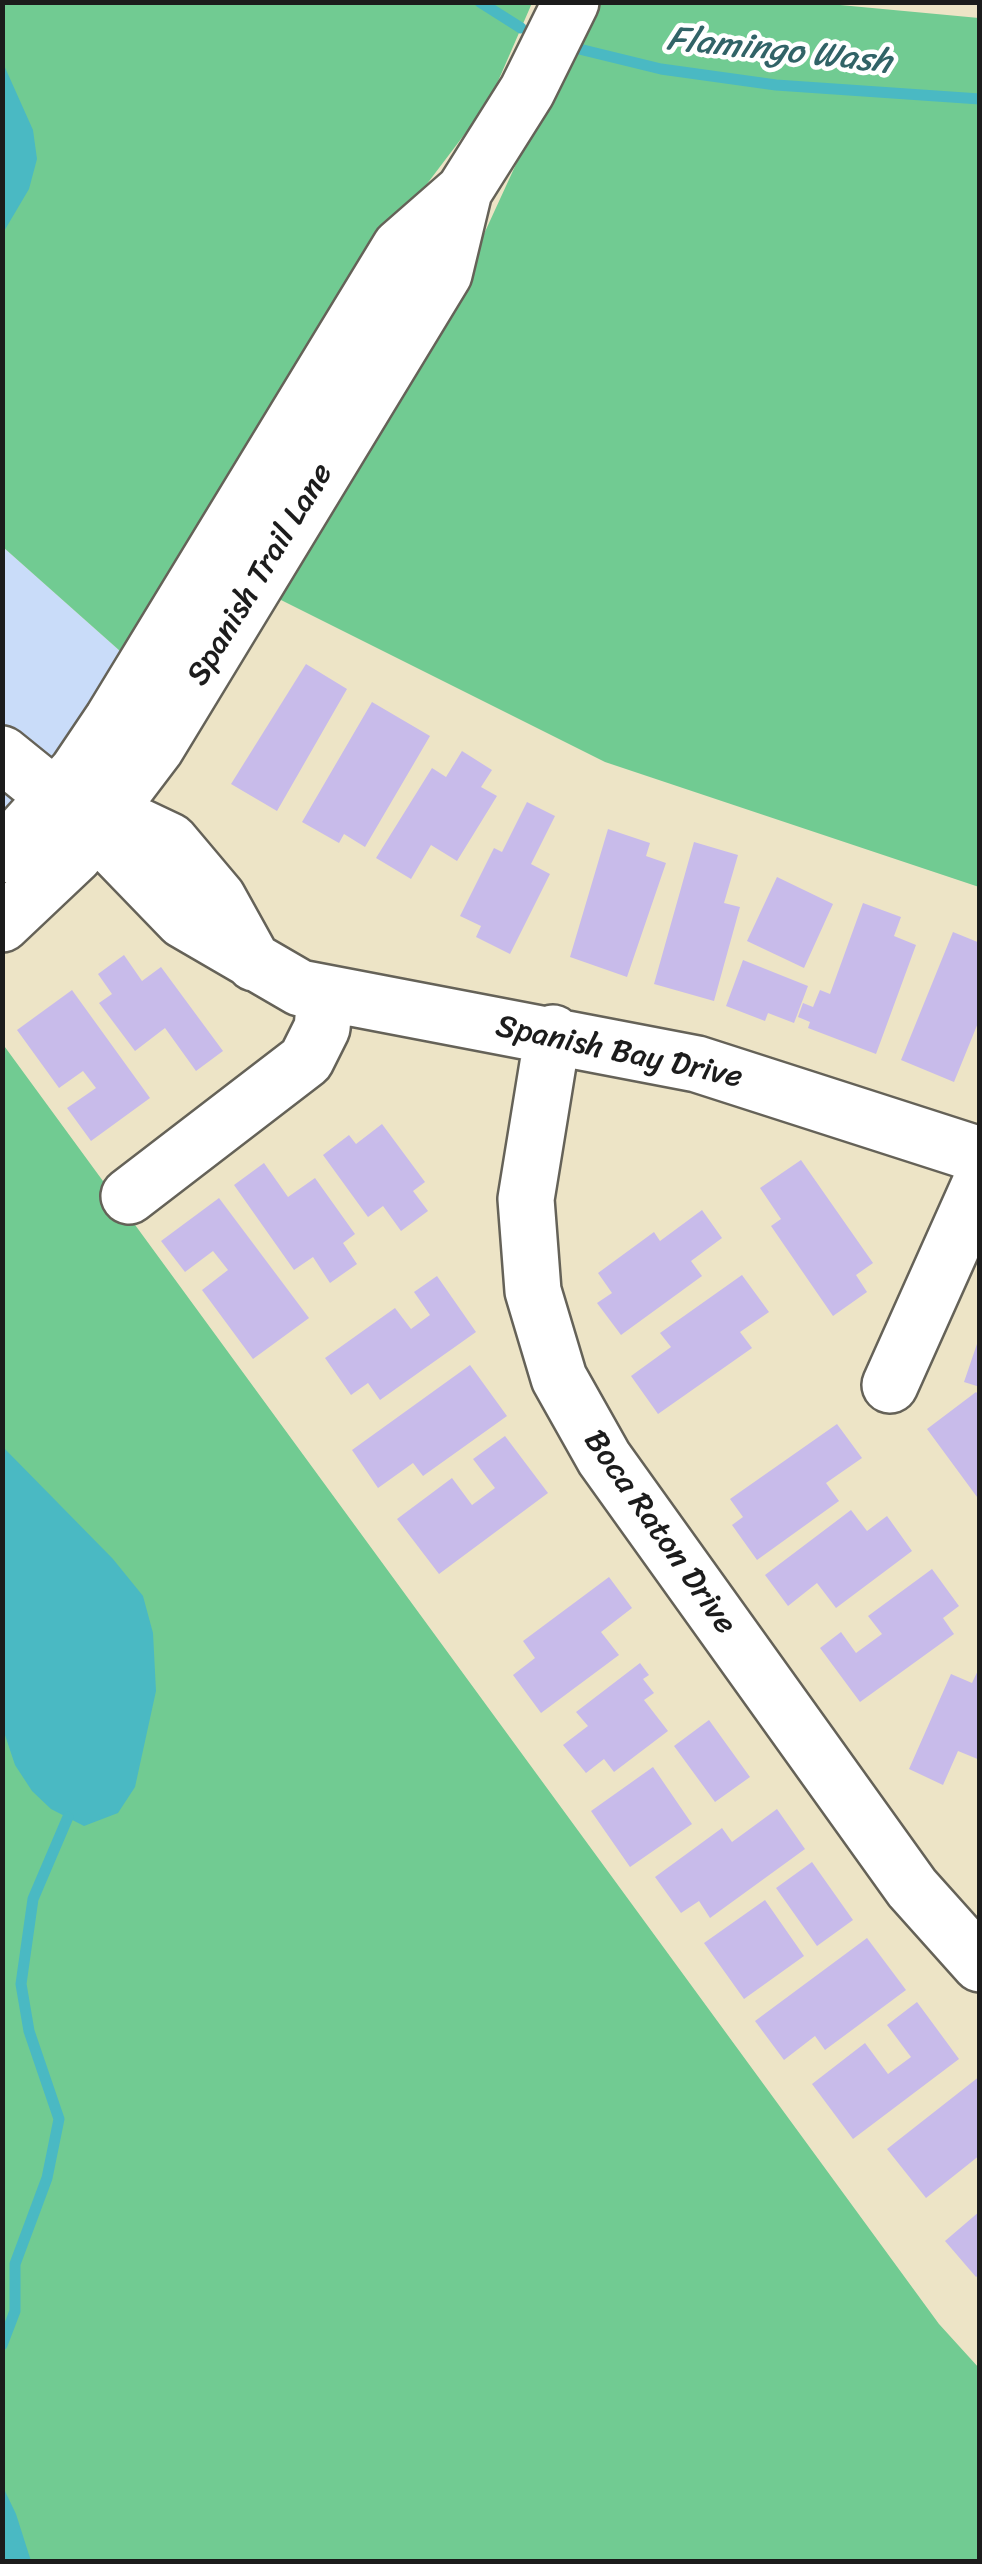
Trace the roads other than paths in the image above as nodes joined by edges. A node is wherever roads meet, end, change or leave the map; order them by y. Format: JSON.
{"nodes":[{"id":1,"x":571,"y":2,"type":"edge"},
{"id":2,"x":2,"y":754,"type":"edge"},
{"id":3,"x":76,"y":814,"type":"junction"},
{"id":4,"x":2,"y":855,"type":"edge"},
{"id":5,"x":2,"y":924,"type":"edge"},
{"id":6,"x":324,"y":996,"type":"junction"},
{"id":7,"x":553,"y":1033,"type":"junction"},
{"id":8,"x":980,"y":1155,"type":"edge"},
{"id":9,"x":980,"y":1184,"type":"edge"},
{"id":10,"x":129,"y":1196,"type":"dead end"},
{"id":11,"x":890,"y":1385,"type":"dead end"},
{"id":12,"x":980,"y":1964,"type":"edge"}],
"edges":[{"from":1,"to":3,"type":"street","name":"Spanish Trail Lane"},
{"from":2,"to":3,"type":"street"},
{"from":3,"to":4,"type":"street","name":"Spanish Trail Lane"},
{"from":3,"to":5,"type":"street","name":"Spanish Trail Lane"},
{"from":3,"to":6,"type":"street","name":"Spanish Bay Drive"},
{"from":6,"to":7,"type":"street","name":"Spanish Bay Drive"},
{"from":6,"to":10,"type":"street"},
{"from":7,"to":8,"type":"street","name":"Spanish Bay Drive"},
{"from":7,"to":12,"type":"street","name":"Boca Raton Drive"},
{"from":9,"to":11,"type":"street"}]}
